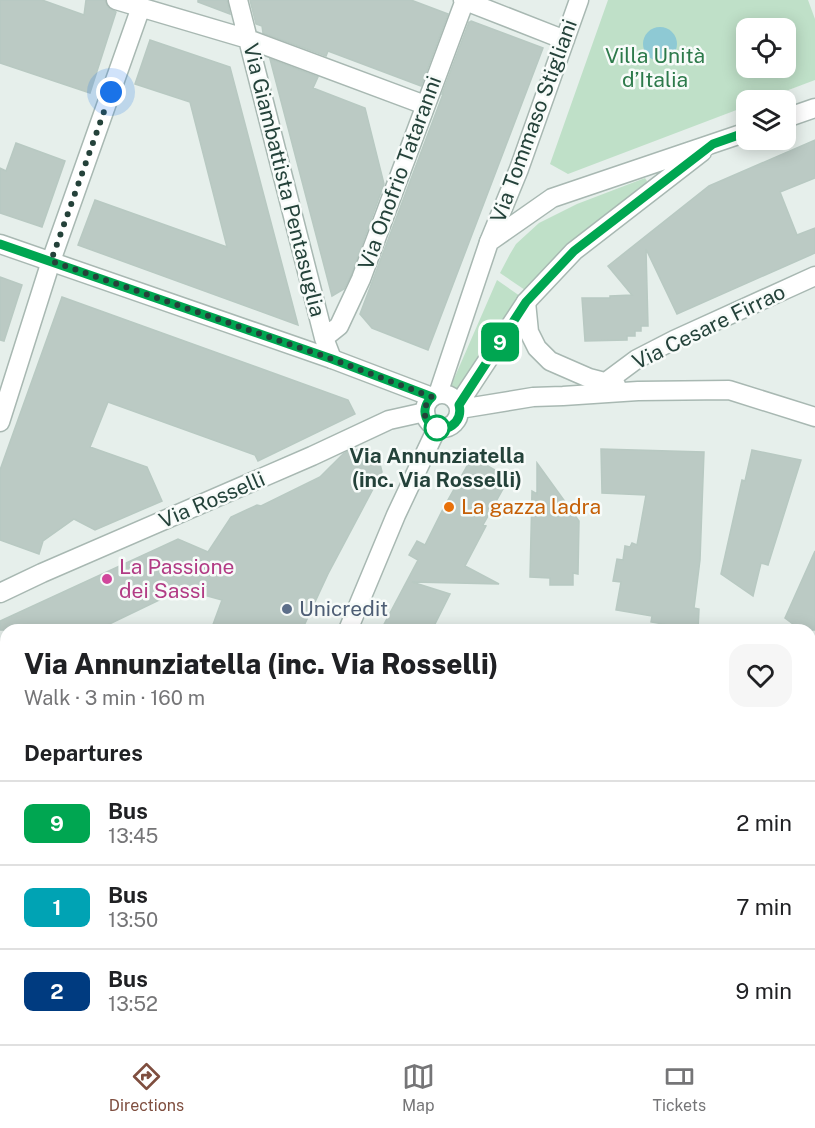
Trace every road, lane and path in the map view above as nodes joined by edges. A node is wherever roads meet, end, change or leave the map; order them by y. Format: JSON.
{"nodes":[{"id":1,"x":116,"y":0,"type":"edge"},
{"id":2,"x":238,"y":0,"type":"edge"},
{"id":3,"x":464,"y":0,"type":"edge"},
{"id":4,"x":579,"y":0,"type":"edge"},
{"id":5,"x":141,"y":7,"type":"junction"},
{"id":6,"x":248,"y":39,"type":"junction"},
{"id":7,"x":565,"y":39,"type":"junction"},
{"id":8,"x":425,"y":105,"type":"junction"},
{"id":9,"x":815,"y":108,"type":"edge"},
{"id":10,"x":796,"y":115,"type":"edge"},
{"id":11,"x":736,"y":136,"type":"edge"},
{"id":12,"x":713,"y":144,"type":"junction"},
{"id":13,"x":489,"y":242,"type":"junction"},
{"id":14,"x":0,"y":243,"type":"edge"},
{"id":15,"x":51,"y":261,"type":"junction"},
{"id":16,"x":815,"y":276,"type":"edge"},
{"id":17,"x":526,"y":302,"type":"junction"},
{"id":18,"x":324,"y":338,"type":"junction"},
{"id":19,"x":332,"y":359,"type":"junction"},
{"id":20,"x":606,"y":382,"type":"junction"},
{"id":21,"x":638,"y":391,"type":"junction"},
{"id":22,"x":432,"y":401,"type":"junction"},
{"id":23,"x":459,"y":407,"type":"junction"},
{"id":24,"x":815,"y":417,"type":"edge"},
{"id":25,"x":0,"y":422,"type":"edge"},
{"id":26,"x":437,"y":428,"type":"junction"},
{"id":27,"x":0,"y":593,"type":"edge"},
{"id":28,"x":351,"y":624,"type":"edge"}],
"edges":[{"from":1,"to":5,"type":"street"},
{"from":2,"to":6,"type":"street","name":"Via Giambattista Pentasuglia"},
{"from":3,"to":7,"type":"street"},
{"from":3,"to":8,"type":"street","name":"Via Onofrio Tataranni"},
{"from":4,"to":7,"type":"street","name":"Via Tommaso Stigliani"},
{"from":5,"to":6,"type":"street"},
{"from":5,"to":15,"type":"street"},
{"from":6,"to":8,"type":"street"},
{"from":6,"to":18,"type":"street","name":"Via Giambattista Pentasuglia"},
{"from":7,"to":13,"type":"street","name":"Via Tommaso Stigliani"},
{"from":8,"to":18,"type":"street","name":"Via Onofrio Tataranni"},
{"from":9,"to":10,"type":"street"},
{"from":11,"to":12,"type":"street"},
{"from":12,"to":13,"type":"street"},
{"from":12,"to":17,"type":"street"},
{"from":13,"to":22,"type":"street","name":"Via Tommaso Stigliani"},
{"from":14,"to":15,"type":"street"},
{"from":15,"to":19,"type":"street"},
{"from":15,"to":25,"type":"street"},
{"from":16,"to":20,"type":"street","name":"Via Cesare Firrao"},
{"from":17,"to":20,"type":"street"},
{"from":17,"to":23,"type":"street"},
{"from":18,"to":19,"type":"street","name":"Via Giambattista Pentasuglia"},
{"from":19,"to":22,"type":"street"},
{"from":20,"to":21,"type":"street"},
{"from":21,"to":23,"type":"street"},
{"from":21,"to":24,"type":"street"},
{"from":22,"to":23,"type":"street"},
{"from":22,"to":26,"type":"street"},
{"from":22,"to":27,"type":"street","name":"Via Rosselli"},
{"from":23,"to":26,"type":"street"},
{"from":26,"to":28,"type":"street"}]}
